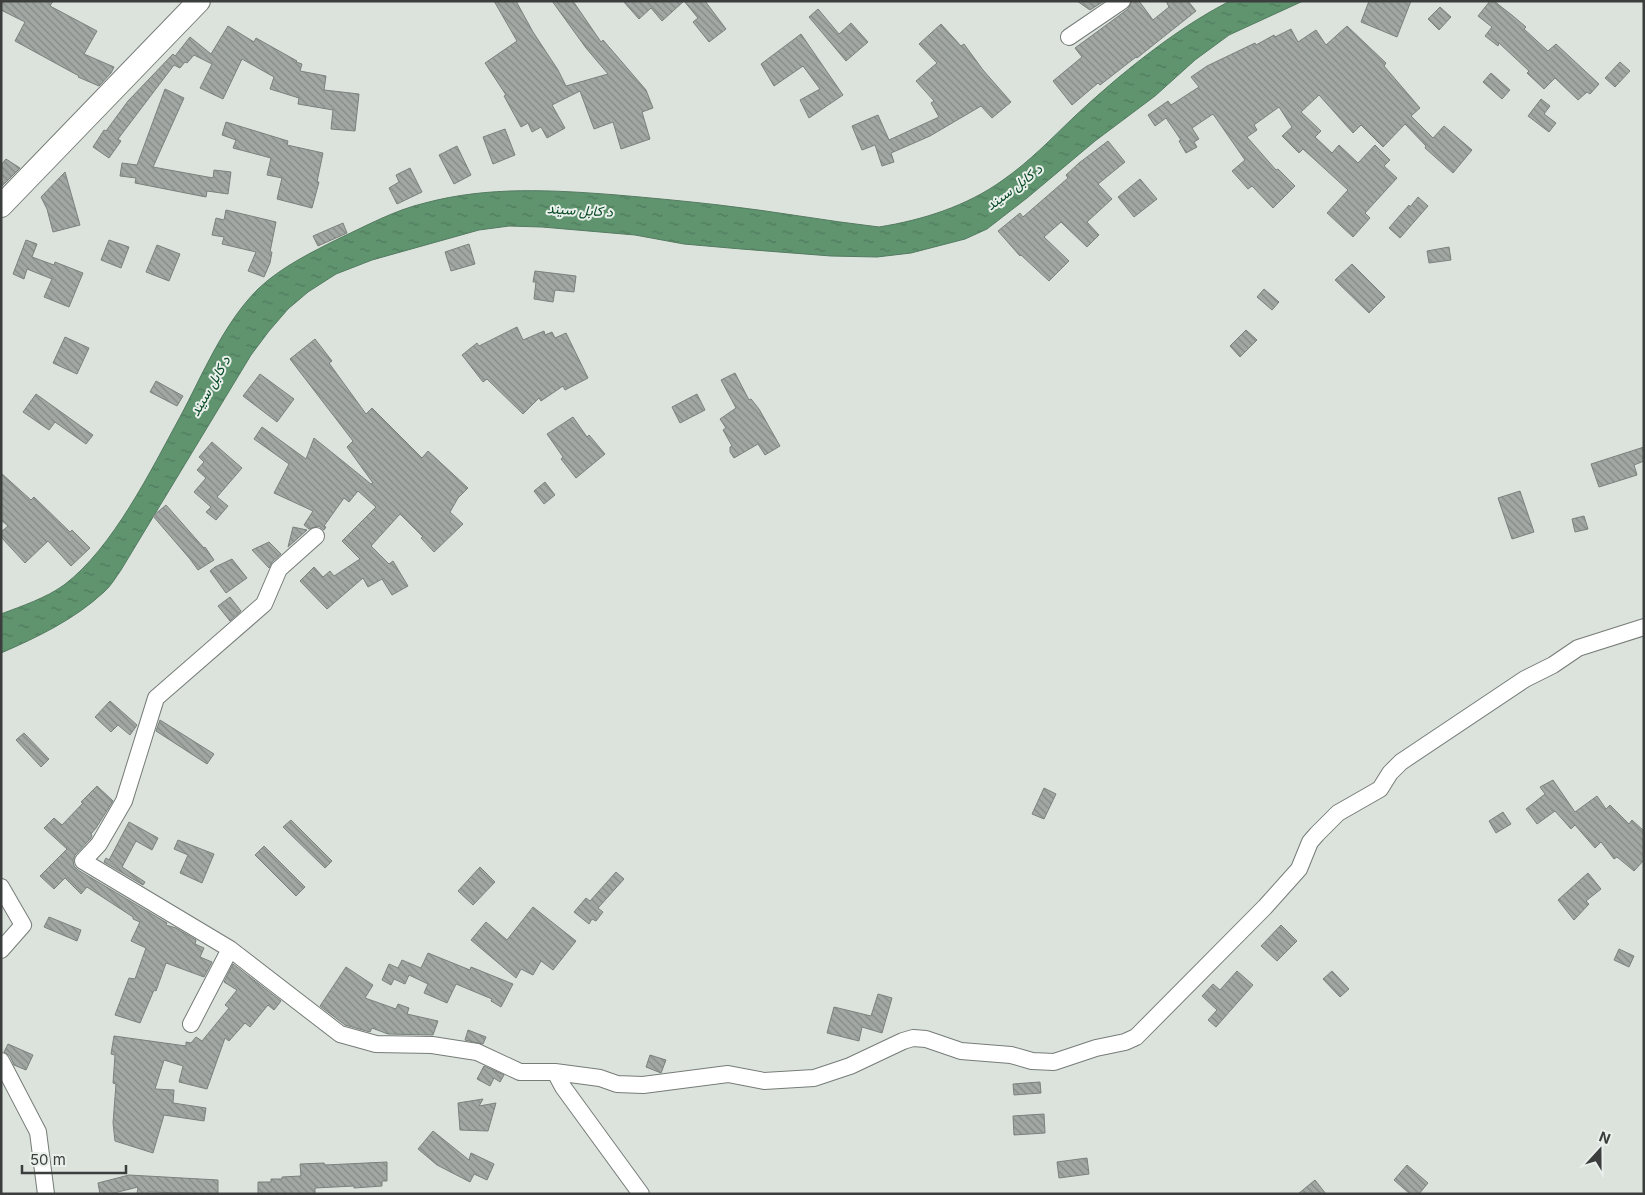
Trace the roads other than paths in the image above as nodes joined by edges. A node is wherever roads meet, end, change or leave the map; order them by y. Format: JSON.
{"nodes":[{"id":1,"x":199,"y":1,"type":"edge"},
{"id":2,"x":1122,"y":1,"type":"edge"},
{"id":3,"x":1069,"y":37,"type":"dead end"},
{"id":4,"x":1,"y":206,"type":"edge"},
{"id":5,"x":316,"y":536,"type":"dead end"},
{"id":6,"x":1644,"y":627,"type":"edge"},
{"id":7,"x":1,"y":887,"type":"edge"},
{"id":8,"x":230,"y":949,"type":"junction"},
{"id":9,"x":1,"y":950,"type":"edge"},
{"id":10,"x":191,"y":1024,"type":"dead end"},
{"id":11,"x":1,"y":1061,"type":"edge"},
{"id":12,"x":555,"y":1072,"type":"junction"},
{"id":13,"x":46,"y":1194,"type":"edge"},
{"id":14,"x":641,"y":1194,"type":"edge"}],
"edges":[{"from":1,"to":4,"type":"main road"},
{"from":2,"to":3,"type":"street"},
{"from":5,"to":8,"type":"street"},
{"from":6,"to":12,"type":"street"},
{"from":7,"to":9,"type":"street"},
{"from":8,"to":10,"type":"street"},
{"from":8,"to":12,"type":"street"},
{"from":11,"to":13,"type":"street"},
{"from":12,"to":14,"type":"street"}]}
